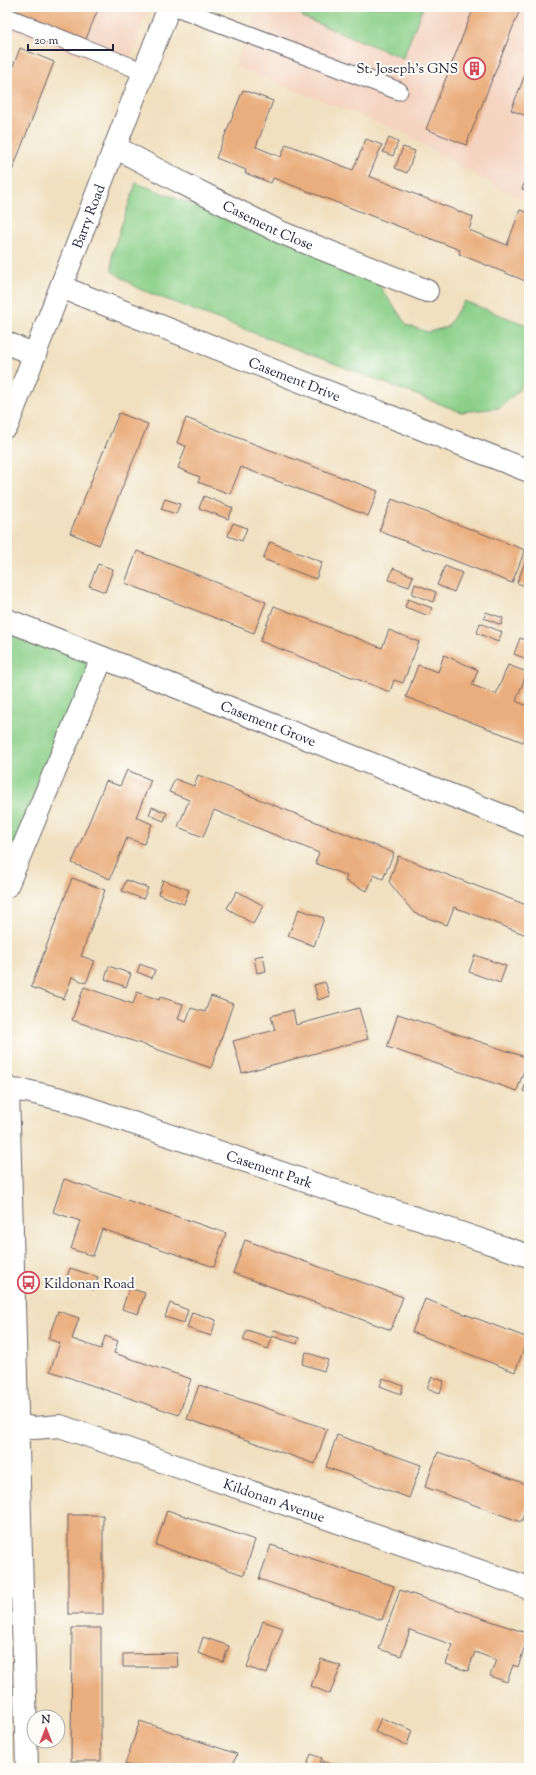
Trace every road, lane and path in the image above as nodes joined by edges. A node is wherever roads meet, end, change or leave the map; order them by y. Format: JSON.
{"nodes":[{"id":1,"x":169,"y":7,"type":"edge"},
{"id":2,"x":176,"y":7,"type":"edge"},
{"id":3,"x":7,"y":17,"type":"edge"},
{"id":4,"x":144,"y":72,"type":"junction"},
{"id":5,"x":399,"y":91,"type":"dead end"},
{"id":6,"x":115,"y":147,"type":"junction"},
{"id":7,"x":60,"y":287,"type":"junction"},
{"id":8,"x":427,"y":290,"type":"dead end"},
{"id":9,"x":7,"y":343,"type":"edge"},
{"id":10,"x":35,"y":355,"type":"junction"},
{"id":11,"x":7,"y":426,"type":"edge"},
{"id":12,"x":528,"y":469,"type":"edge"},
{"id":13,"x":7,"y":620,"type":"edge"},
{"id":14,"x":102,"y":658,"type":"junction"},
{"id":15,"x":529,"y":826,"type":"edge"},
{"id":16,"x":7,"y":886,"type":"edge"},
{"id":17,"x":8,"y":1089,"type":"edge"},
{"id":18,"x":529,"y":1256,"type":"edge"},
{"id":19,"x":17,"y":1425,"type":"junction"},
{"id":20,"x":529,"y":1588,"type":"edge"},
{"id":21,"x":15,"y":1643,"type":"edge"},
{"id":22,"x":27,"y":1768,"type":"edge"}],
"edges":[{"from":1,"to":4,"type":"street","name":"Barry Road"},
{"from":2,"to":5,"type":"lane"},
{"from":3,"to":4,"type":"lane"},
{"from":4,"to":6,"type":"street","name":"Barry Road"},
{"from":6,"to":7,"type":"street","name":"Barry Road"},
{"from":6,"to":8,"type":"street","name":"Casement Close"},
{"from":7,"to":10,"type":"street","name":"Barry Road"},
{"from":7,"to":12,"type":"street","name":"Casement Drive"},
{"from":9,"to":10,"type":"street"},
{"from":10,"to":11,"type":"street","name":"Barry Road"},
{"from":13,"to":14,"type":"street","name":"Casement Grove"},
{"from":14,"to":15,"type":"street","name":"Casement Grove"},
{"from":14,"to":16,"type":"street"},
{"from":17,"to":18,"type":"street","name":"Casement Park"},
{"from":17,"to":19,"type":"street"},
{"from":19,"to":20,"type":"street","name":"Kildonan Avenue"},
{"from":19,"to":21,"type":"street"},
{"from":21,"to":22,"type":"street"}]}
